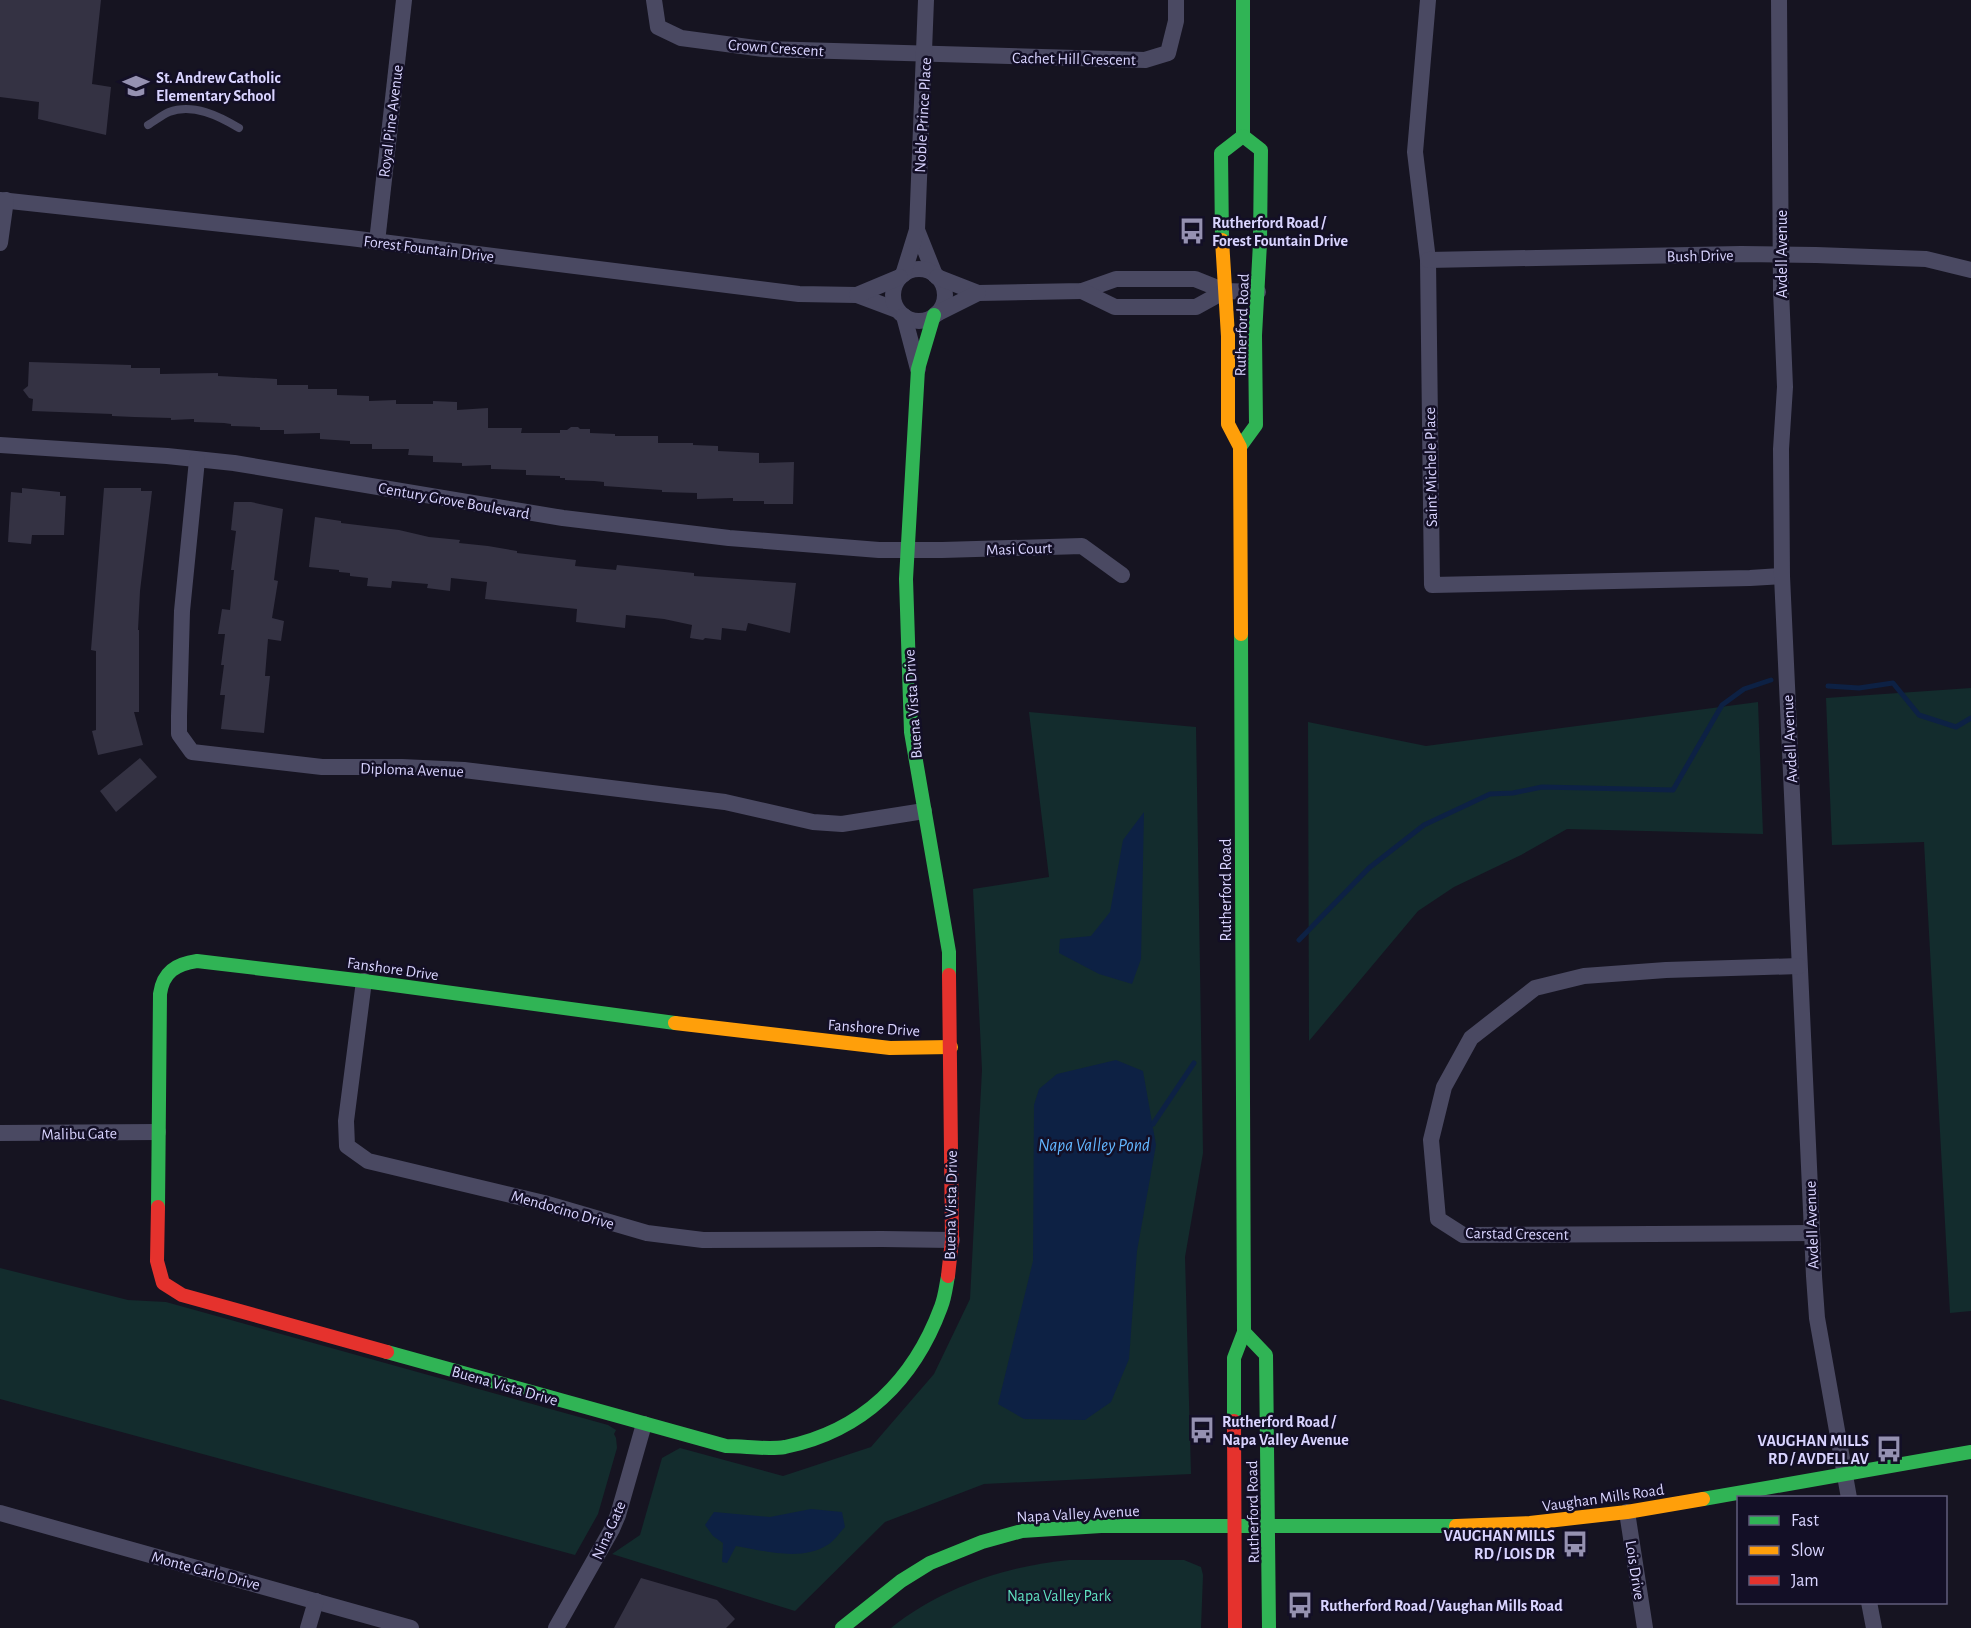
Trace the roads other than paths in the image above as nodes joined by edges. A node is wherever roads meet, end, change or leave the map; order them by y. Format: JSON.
{"nodes":[{"id":1,"x":404,"y":0,"type":"edge"},
{"id":2,"x":654,"y":0,"type":"edge"},
{"id":3,"x":926,"y":0,"type":"edge"},
{"id":4,"x":1176,"y":0,"type":"edge"},
{"id":5,"x":1243,"y":0,"type":"edge"},
{"id":6,"x":1428,"y":0,"type":"edge"},
{"id":7,"x":1779,"y":0,"type":"edge"},
{"id":8,"x":925,"y":54,"type":"junction"},
{"id":9,"x":148,"y":125,"type":"dead end"},
{"id":10,"x":239,"y":128,"type":"dead end"},
{"id":11,"x":1243,"y":136,"type":"junction"},
{"id":12,"x":3,"y":200,"type":"edge"},
{"id":13,"x":917,"y":230,"type":"junction"},
{"id":14,"x":377,"y":242,"type":"junction"},
{"id":15,"x":0,"y":243,"type":"edge"},
{"id":16,"x":1781,"y":255,"type":"junction"},
{"id":17,"x":1428,"y":260,"type":"junction"},
{"id":18,"x":1971,"y":270,"type":"edge"},
{"id":19,"x":902,"y":276,"type":"junction"},
{"id":20,"x":936,"y":276,"type":"junction"},
{"id":21,"x":1082,"y":291,"type":"junction"},
{"id":22,"x":1225,"y":291,"type":"junction"},
{"id":23,"x":1258,"y":292,"type":"junction"},
{"id":24,"x":978,"y":293,"type":"junction"},
{"id":25,"x":857,"y":295,"type":"junction"},
{"id":26,"x":900,"y":313,"type":"junction"},
{"id":27,"x":935,"y":315,"type":"junction"},
{"id":28,"x":918,"y":369,"type":"junction"},
{"id":29,"x":0,"y":445,"type":"edge"},
{"id":30,"x":1240,"y":447,"type":"junction"},
{"id":31,"x":197,"y":460,"type":"junction"},
{"id":32,"x":908,"y":550,"type":"junction"},
{"id":33,"x":1122,"y":575,"type":"dead end"},
{"id":34,"x":1782,"y":576,"type":"junction"},
{"id":35,"x":924,"y":811,"type":"junction"},
{"id":36,"x":1800,"y":966,"type":"junction"},
{"id":37,"x":364,"y":981,"type":"junction"},
{"id":38,"x":951,"y":1047,"type":"junction"},
{"id":39,"x":158,"y":1132,"type":"junction"},
{"id":40,"x":0,"y":1133,"type":"edge"},
{"id":41,"x":1812,"y":1233,"type":"junction"},
{"id":42,"x":952,"y":1240,"type":"junction"},
{"id":43,"x":182,"y":1294,"type":"joint"},
{"id":44,"x":1244,"y":1332,"type":"junction"},
{"id":45,"x":644,"y":1424,"type":"junction"},
{"id":46,"x":1971,"y":1452,"type":"edge"},
{"id":47,"x":1845,"y":1476,"type":"junction"},
{"id":48,"x":1849,"y":1496,"type":"edge"},
{"id":49,"x":1627,"y":1512,"type":"junction"},
{"id":50,"x":0,"y":1513,"type":"edge"},
{"id":51,"x":1234,"y":1526,"type":"junction"},
{"id":52,"x":1268,"y":1526,"type":"junction"},
{"id":53,"x":316,"y":1601,"type":"junction"},
{"id":54,"x":1869,"y":1604,"type":"edge"},
{"id":55,"x":308,"y":1628,"type":"edge"},
{"id":56,"x":411,"y":1628,"type":"edge"},
{"id":57,"x":556,"y":1628,"type":"edge"},
{"id":58,"x":842,"y":1628,"type":"edge"},
{"id":59,"x":1235,"y":1628,"type":"edge"},
{"id":60,"x":1269,"y":1628,"type":"edge"},
{"id":61,"x":1645,"y":1628,"type":"edge"},
{"id":62,"x":1874,"y":1628,"type":"edge"}],
"edges":[{"from":1,"to":14,"type":"street","name":"Royal Pine Avenue"},
{"from":2,"to":8,"type":"street","name":"Crown Crescent"},
{"from":3,"to":8,"type":"street","name":"Noble Prince Place"},
{"from":4,"to":8,"type":"street","name":"Cachet Hill Crescent"},
{"from":5,"to":11,"type":"street"},
{"from":6,"to":17,"type":"street","name":"Saint Michele Place"},
{"from":7,"to":16,"type":"street","name":"Avdell Avenue"},
{"from":8,"to":13,"type":"street","name":"Noble Prince Place"},
{"from":9,"to":10,"type":"lane"},
{"from":11,"to":22,"type":"street","name":"Rutherford Road"},
{"from":11,"to":23,"type":"street","name":"Rutherford Road"},
{"from":12,"to":14,"type":"street","name":"Forest Fountain Drive"},
{"from":12,"to":15,"type":"street"},
{"from":13,"to":19,"type":"street","name":"Noble Prince Place"},
{"from":13,"to":20,"type":"street","name":"Noble Prince Place"},
{"from":14,"to":25,"type":"street","name":"Forest Fountain Drive"},
{"from":16,"to":17,"type":"street","name":"Bush Drive"},
{"from":16,"to":18,"type":"street","name":"Bush Drive"},
{"from":16,"to":34,"type":"street","name":"Avdell Avenue"},
{"from":17,"to":34,"type":"street","name":"Saint Michele Place"},
{"from":19,"to":20,"type":"street"},
{"from":19,"to":25,"type":"street","name":"Forest Fountain Drive"},
{"from":19,"to":26,"type":"street"},
{"from":20,"to":24,"type":"street"},
{"from":20,"to":27,"type":"street"},
{"from":21,"to":22,"type":"street"},
{"from":21,"to":22,"type":"street"},
{"from":21,"to":24,"type":"street"},
{"from":22,"to":23,"type":"street"},
{"from":22,"to":30,"type":"street","name":"Rutherford Road"},
{"from":23,"to":30,"type":"street","name":"Rutherford Road"},
{"from":24,"to":27,"type":"street"},
{"from":25,"to":26,"type":"street","name":"Forest Fountain Drive"},
{"from":26,"to":27,"type":"street"},
{"from":26,"to":28,"type":"street","name":"Buena Vista Drive"},
{"from":27,"to":28,"type":"street","name":"Buena Vista Drive"},
{"from":28,"to":32,"type":"street","name":"Buena Vista Drive"},
{"from":29,"to":31,"type":"street","name":"Century Grove Boulevard"},
{"from":30,"to":44,"type":"street","name":"Rutherford Road"},
{"from":31,"to":32,"type":"street","name":"Century Grove Boulevard"},
{"from":31,"to":35,"type":"street","name":"Diploma Avenue"},
{"from":32,"to":33,"type":"street","name":"Masi Court"},
{"from":32,"to":35,"type":"street","name":"Buena Vista Drive"},
{"from":34,"to":36,"type":"street","name":"Avdell Avenue"},
{"from":35,"to":38,"type":"street","name":"Buena Vista Drive"},
{"from":36,"to":41,"type":"street","name":"Avdell Avenue"},
{"from":36,"to":41,"type":"street","name":"Carstad Crescent"},
{"from":37,"to":38,"type":"street","name":"Fanshore Drive"},
{"from":37,"to":39,"type":"street","name":"Fanshore Drive"},
{"from":37,"to":42,"type":"street","name":"Mendocino Drive"},
{"from":38,"to":42,"type":"street","name":"Buena Vista Drive"},
{"from":39,"to":40,"type":"street","name":"Malibu Gate"},
{"from":39,"to":43,"type":"street","name":"Fanshore Drive"},
{"from":41,"to":47,"type":"street","name":"Avdell Avenue"},
{"from":42,"to":45,"type":"street","name":"Buena Vista Drive"},
{"from":43,"to":45,"type":"street","name":"Buena Vista Drive"},
{"from":44,"to":51,"type":"street","name":"Rutherford Road"},
{"from":44,"to":52,"type":"street","name":"Rutherford Road"},
{"from":45,"to":57,"type":"street","name":"Nina Gate"},
{"from":46,"to":47,"type":"street","name":"Vaughan Mills Road"},
{"from":47,"to":48,"type":"street","name":"Avdell Avenue"},
{"from":47,"to":49,"type":"street","name":"Vaughan Mills Road"},
{"from":49,"to":52,"type":"street","name":"Vaughan Mills Road"},
{"from":49,"to":61,"type":"street","name":"Lois Drive"},
{"from":50,"to":53,"type":"street","name":"Monte Carlo Drive"},
{"from":51,"to":52,"type":"street","name":"Vaughan Mills Road"},
{"from":51,"to":58,"type":"street","name":"Napa Valley Avenue"},
{"from":51,"to":59,"type":"street","name":"Rutherford Road"},
{"from":52,"to":60,"type":"street","name":"Rutherford Road"},
{"from":53,"to":55,"type":"street"},
{"from":53,"to":56,"type":"street","name":"Monte Carlo Drive"},
{"from":54,"to":62,"type":"street"}]}
